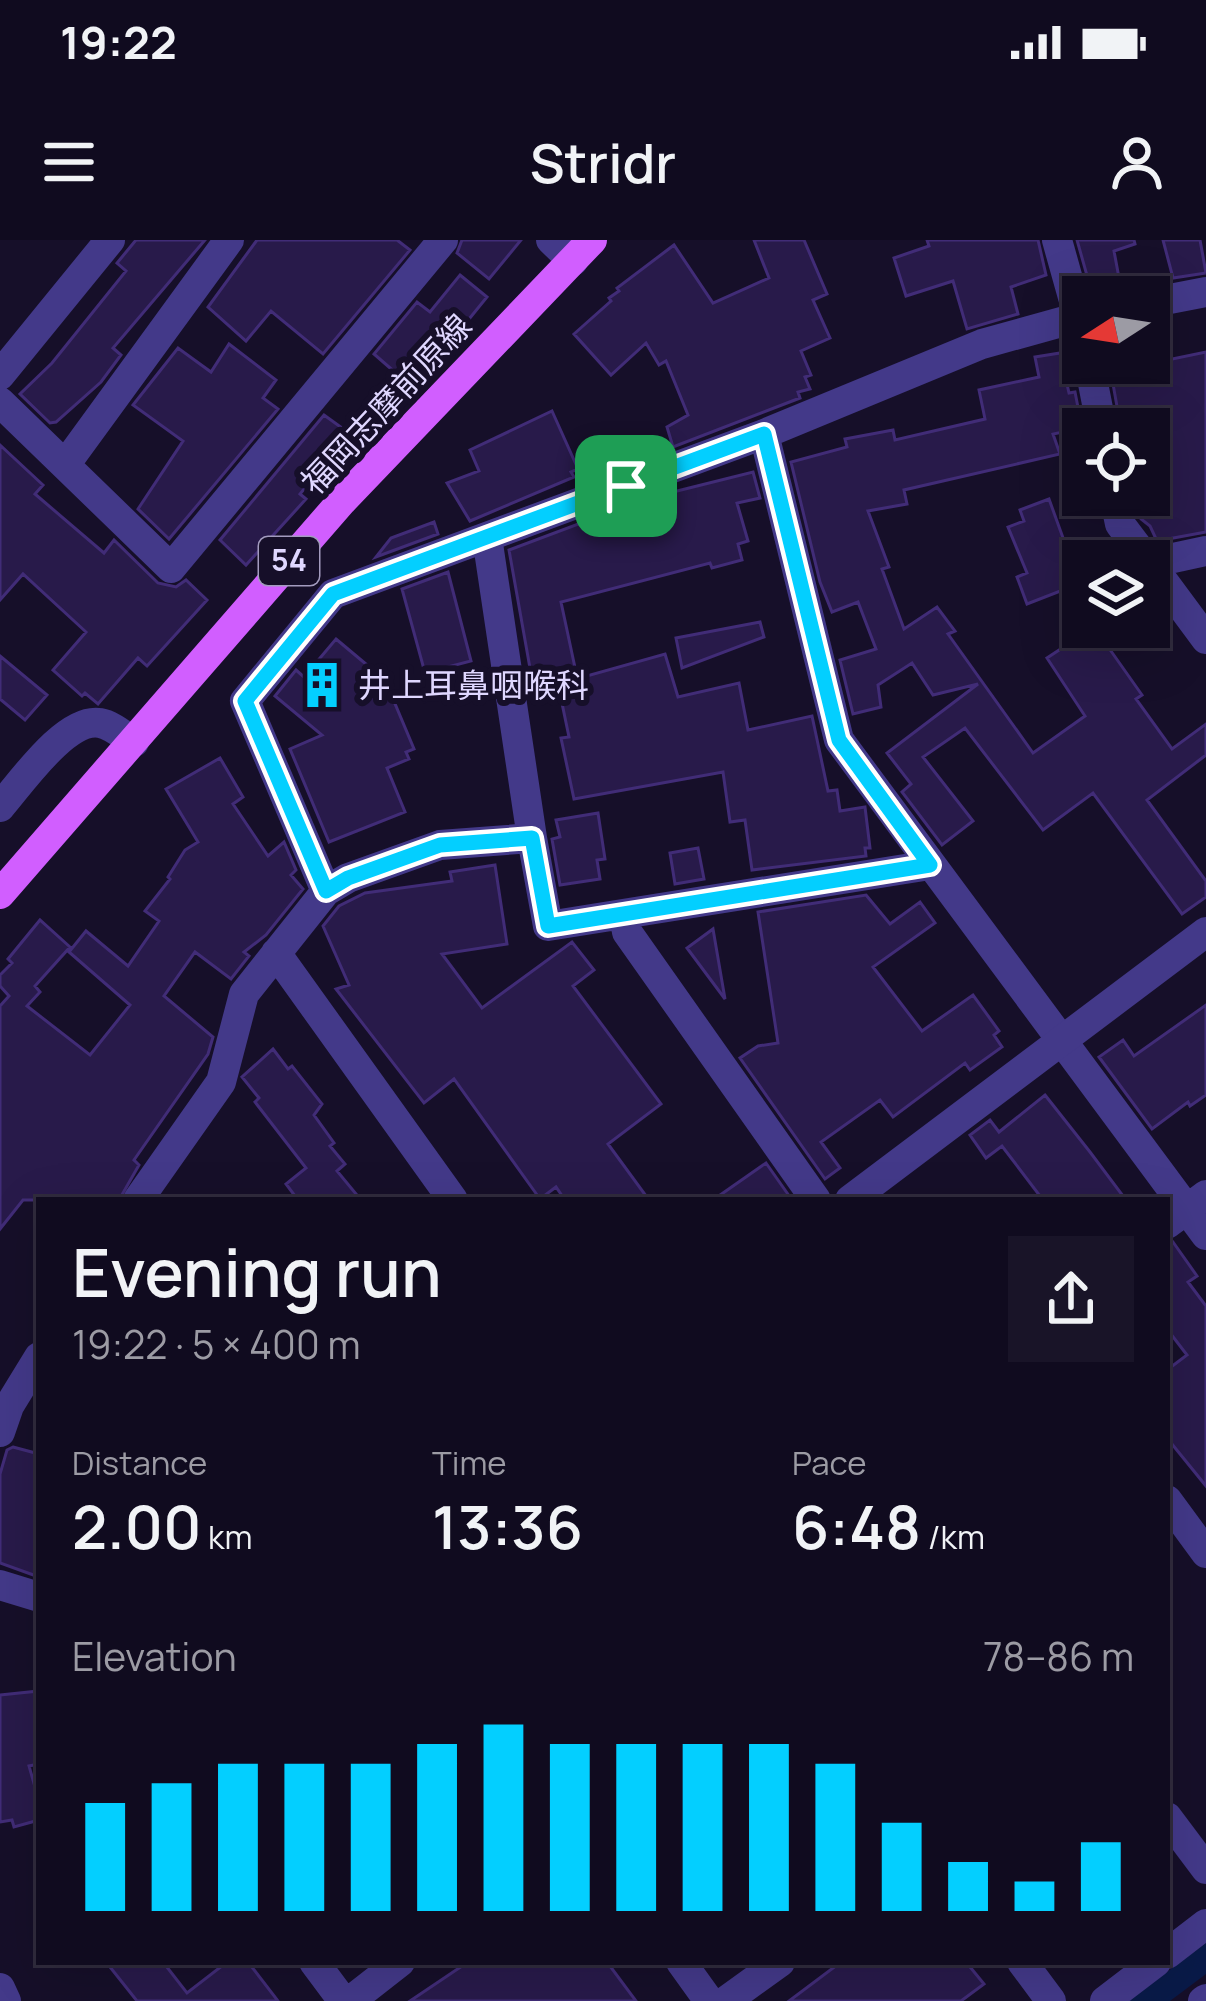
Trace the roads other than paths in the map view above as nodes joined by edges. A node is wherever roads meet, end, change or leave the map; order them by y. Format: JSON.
{"nodes":[{"id":1,"x":110,"y":240,"type":"edge"},
{"id":2,"x":229,"y":240,"type":"edge"},
{"id":3,"x":443,"y":240,"type":"edge"},
{"id":4,"x":1057,"y":240,"type":"edge"},
{"id":5,"x":572,"y":247,"type":"edge"},
{"id":6,"x":1068,"y":276,"type":"edge"},
{"id":7,"x":1206,"y":292,"type":"edge"},
{"id":8,"x":1170,"y":299,"type":"edge"},
{"id":9,"x":1062,"y":326,"type":"edge"},
{"id":10,"x":0,"y":374,"type":"edge"},
{"id":11,"x":0,"y":402,"type":"edge"},
{"id":12,"x":764,"y":434,"type":"junction"},
{"id":13,"x":65,"y":465,"type":"junction"},
{"id":14,"x":487,"y":537,"type":"junction"},
{"id":15,"x":1206,"y":551,"type":"edge"},
{"id":16,"x":1170,"y":558,"type":"edge"},
{"id":17,"x":1170,"y":591,"type":"edge"},
{"id":18,"x":1206,"y":640,"type":"edge"},
{"id":19,"x":134,"y":742,"type":"junction"},
{"id":20,"x":0,"y":806,"type":"edge"},
{"id":21,"x":532,"y":838,"type":"junction"},
{"id":22,"x":930,"y":865,"type":"junction"},
{"id":23,"x":326,"y":891,"type":"junction"},
{"id":24,"x":0,"y":894,"type":"edge"},
{"id":25,"x":624,"y":914,"type":"junction"},
{"id":26,"x":1206,"y":932,"type":"edge"},
{"id":27,"x":276,"y":952,"type":"junction"},
{"id":28,"x":1062,"y":1040,"type":"junction"},
{"id":29,"x":154,"y":1192,"type":"edge"},
{"id":30,"x":451,"y":1197,"type":"edge"},
{"id":31,"x":814,"y":1197,"type":"edge"},
{"id":32,"x":854,"y":1197,"type":"edge"},
{"id":33,"x":1187,"y":1209,"type":"edge"},
{"id":34,"x":1206,"y":1235,"type":"edge"},
{"id":35,"x":36,"y":1362,"type":"edge"},
{"id":36,"x":0,"y":1432,"type":"edge"},
{"id":37,"x":1170,"y":1504,"type":"edge"},
{"id":38,"x":1206,"y":1553,"type":"edge"},
{"id":39,"x":0,"y":1586,"type":"edge"},
{"id":40,"x":36,"y":1596,"type":"edge"},
{"id":41,"x":1170,"y":1821,"type":"edge"},
{"id":42,"x":1206,"y":1869,"type":"edge"},
{"id":43,"x":1206,"y":1924,"type":"edge"},
{"id":44,"x":1170,"y":1952,"type":"edge"},
{"id":45,"x":316,"y":1965,"type":"edge"},
{"id":46,"x":396,"y":1965,"type":"edge"},
{"id":47,"x":683,"y":1965,"type":"edge"},
{"id":48,"x":776,"y":1965,"type":"edge"},
{"id":49,"x":1024,"y":1965,"type":"edge"},
{"id":50,"x":1152,"y":1965,"type":"edge"},
{"id":51,"x":0,"y":1988,"type":"edge"},
{"id":52,"x":6,"y":2001,"type":"edge"},
{"id":53,"x":346,"y":2001,"type":"edge"},
{"id":54,"x":709,"y":2001,"type":"edge"},
{"id":55,"x":726,"y":2001,"type":"edge"},
{"id":56,"x":1051,"y":2001,"type":"edge"},
{"id":57,"x":1105,"y":2001,"type":"edge"}],
"edges":[{"from":1,"to":10,"type":"street"},
{"from":2,"to":13,"type":"street"},
{"from":3,"to":13,"type":"street"},
{"from":4,"to":6,"type":"street"},
{"from":5,"to":19,"type":"main road","name":"福岡志摩前原線","number":"54"},
{"from":7,"to":8,"type":"street"},
{"from":9,"to":12,"type":"street"},
{"from":11,"to":13,"type":"street"},
{"from":12,"to":14,"type":"street"},
{"from":12,"to":22,"type":"street"},
{"from":14,"to":21,"type":"street"},
{"from":14,"to":23,"type":"street"},
{"from":15,"to":16,"type":"street"},
{"from":17,"to":18,"type":"street"},
{"from":19,"to":20,"type":"street"},
{"from":19,"to":24,"type":"main road","name":"福岡志摩前原線","number":"54"},
{"from":21,"to":23,"type":"street"},
{"from":21,"to":25,"type":"street"},
{"from":22,"to":25,"type":"street"},
{"from":22,"to":28,"type":"street"},
{"from":23,"to":27,"type":"street"},
{"from":25,"to":31,"type":"street"},
{"from":26,"to":28,"type":"street"},
{"from":27,"to":29,"type":"street"},
{"from":27,"to":30,"type":"street"},
{"from":28,"to":32,"type":"street"},
{"from":28,"to":33,"type":"street"},
{"from":33,"to":34,"type":"street"},
{"from":35,"to":36,"type":"street"},
{"from":37,"to":38,"type":"street"},
{"from":39,"to":40,"type":"street"},
{"from":41,"to":42,"type":"street"},
{"from":43,"to":44,"type":"street"},
{"from":45,"to":53,"type":"street"},
{"from":46,"to":53,"type":"street"},
{"from":47,"to":54,"type":"street"},
{"from":48,"to":55,"type":"street"},
{"from":49,"to":56,"type":"street"},
{"from":50,"to":57,"type":"street"},
{"from":51,"to":52,"type":"street"}]}
